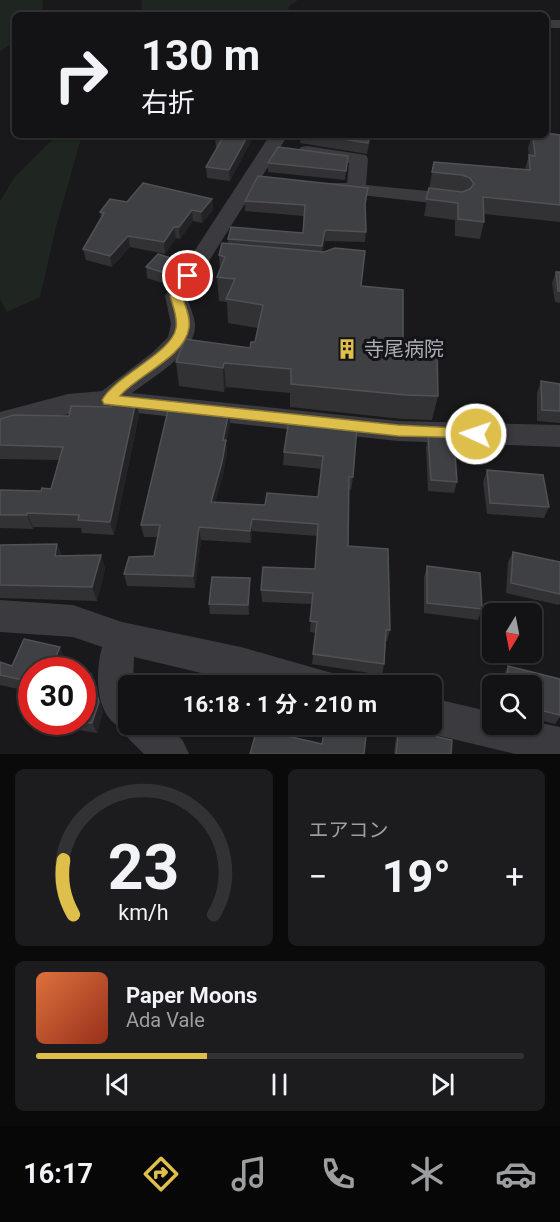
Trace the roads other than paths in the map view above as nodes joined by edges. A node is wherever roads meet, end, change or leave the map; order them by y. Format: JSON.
{"nodes":[{"id":1,"x":275,"y":141,"type":"edge"},
{"id":2,"x":250,"y":178,"type":"junction"},
{"id":3,"x":274,"y":181,"type":"edge"},
{"id":4,"x":309,"y":184,"type":"edge"},
{"id":5,"x":356,"y":189,"type":"junction"},
{"id":6,"x":458,"y":200,"type":"edge"},
{"id":7,"x":200,"y":256,"type":"junction"},
{"id":8,"x":223,"y":258,"type":"edge"},
{"id":9,"x":109,"y":400,"type":"junction"},
{"id":10,"x":0,"y":422,"type":"edge"},
{"id":11,"x":560,"y":436,"type":"edge"},
{"id":12,"x":0,"y":616,"type":"edge"},
{"id":13,"x":122,"y":638,"type":"junction"},
{"id":14,"x":280,"y":675,"type":"edge"},
{"id":15,"x":118,"y":694,"type":"edge"},
{"id":16,"x":442,"y":718,"type":"edge"},
{"id":17,"x":151,"y":735,"type":"edge"},
{"id":18,"x":560,"y":746,"type":"edge"},
{"id":19,"x":170,"y":754,"type":"edge"}],
"edges":[{"from":1,"to":2,"type":"street"},
{"from":1,"to":5,"type":"street"},
{"from":2,"to":3,"type":"street"},
{"from":2,"to":7,"type":"street"},
{"from":4,"to":5,"type":"street"},
{"from":5,"to":6,"type":"street"},
{"from":7,"to":8,"type":"street"},
{"from":7,"to":9,"type":"street"},
{"from":9,"to":10,"type":"street"},
{"from":9,"to":11,"type":"street"},
{"from":12,"to":13,"type":"street"},
{"from":13,"to":14,"type":"street"},
{"from":13,"to":15,"type":"street"},
{"from":16,"to":18,"type":"street"},
{"from":17,"to":19,"type":"street"}]}
